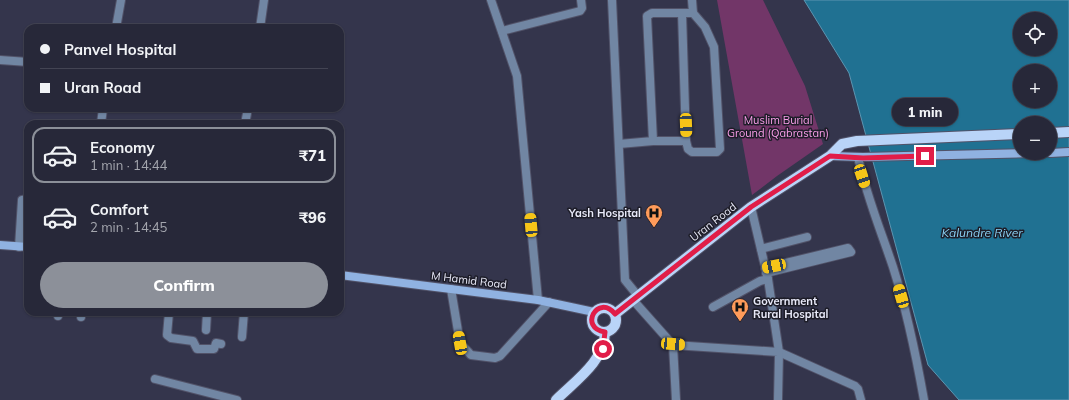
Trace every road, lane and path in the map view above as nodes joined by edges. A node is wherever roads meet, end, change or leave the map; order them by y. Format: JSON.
{"nodes":[{"id":1,"x":121,"y":0,"type":"edge"},
{"id":2,"x":264,"y":0,"type":"edge"},
{"id":3,"x":491,"y":0,"type":"edge"},
{"id":4,"x":581,"y":0,"type":"edge"},
{"id":5,"x":612,"y":0,"type":"edge"},
{"id":6,"x":692,"y":0,"type":"edge"},
{"id":7,"x":682,"y":13,"type":"junction"},
{"id":8,"x":693,"y":13,"type":"junction"},
{"id":9,"x":117,"y":24,"type":"edge"},
{"id":10,"x":261,"y":24,"type":"edge"},
{"id":11,"x":502,"y":32,"type":"junction"},
{"id":12,"x":0,"y":60,"type":"edge"},
{"id":13,"x":24,"y":62,"type":"edge"},
{"id":14,"x":1069,"y":132,"type":"edge"},
{"id":15,"x":1057,"y":133,"type":"edge"},
{"id":16,"x":1013,"y":134,"type":"edge"},
{"id":17,"x":653,"y":141,"type":"junction"},
{"id":18,"x":686,"y":141,"type":"junction"},
{"id":19,"x":619,"y":144,"type":"junction"},
{"id":20,"x":1069,"y":152,"type":"edge"},
{"id":21,"x":1013,"y":153,"type":"edge"},
{"id":22,"x":1057,"y":153,"type":"edge"},
{"id":23,"x":830,"y":156,"type":"junction"},
{"id":24,"x":860,"y":157,"type":"junction"},
{"id":25,"x":24,"y":199,"type":"edge"},
{"id":26,"x":751,"y":207,"type":"junction"},
{"id":27,"x":807,"y":237,"type":"dead end"},
{"id":28,"x":0,"y":245,"type":"edge"},
{"id":29,"x":19,"y":247,"type":"junction"},
{"id":30,"x":24,"y":247,"type":"edge"},
{"id":31,"x":760,"y":249,"type":"junction"},
{"id":32,"x":766,"y":273,"type":"junction"},
{"id":33,"x":344,"y":276,"type":"edge"},
{"id":34,"x":451,"y":289,"type":"junction"},
{"id":35,"x":636,"y":298,"type":"junction"},
{"id":36,"x":538,"y":300,"type":"junction"},
{"id":37,"x":548,"y":302,"type":"junction"},
{"id":38,"x":714,"y":306,"type":"dead end"},
{"id":39,"x":594,"y":312,"type":"junction"},
{"id":40,"x":615,"y":314,"type":"junction"},
{"id":41,"x":169,"y":316,"type":"edge"},
{"id":42,"x":207,"y":316,"type":"edge"},
{"id":43,"x":244,"y":316,"type":"edge"},
{"id":44,"x":206,"y":330,"type":"dead end"},
{"id":45,"x":605,"y":332,"type":"junction"},
{"id":46,"x":242,"y":337,"type":"dead end"},
{"id":47,"x":221,"y":344,"type":"dead end"},
{"id":48,"x":673,"y":344,"type":"junction"},
{"id":49,"x":779,"y":352,"type":"junction"},
{"id":50,"x":156,"y":379,"type":"dead end"},
{"id":51,"x":224,"y":398,"type":"edge"},
{"id":52,"x":237,"y":400,"type":"edge"},
{"id":53,"x":556,"y":400,"type":"edge"},
{"id":54,"x":676,"y":400,"type":"edge"},
{"id":55,"x":778,"y":400,"type":"edge"},
{"id":56,"x":861,"y":400,"type":"edge"},
{"id":57,"x":924,"y":400,"type":"edge"}],
"edges":[{"from":1,"to":9,"type":"street"},
{"from":2,"to":10,"type":"street"},
{"from":3,"to":11,"type":"street"},
{"from":4,"to":11,"type":"street"},
{"from":5,"to":19,"type":"street"},
{"from":6,"to":8,"type":"street"},
{"from":7,"to":8,"type":"street"},
{"from":7,"to":17,"type":"street"},
{"from":7,"to":18,"type":"street"},
{"from":8,"to":18,"type":"street"},
{"from":11,"to":36,"type":"street"},
{"from":12,"to":13,"type":"street"},
{"from":14,"to":15,"type":"main road"},
{"from":16,"to":23,"type":"main road","name":"Uran Road"},
{"from":17,"to":18,"type":"street"},
{"from":17,"to":19,"type":"street"},
{"from":19,"to":35,"type":"street"},
{"from":20,"to":22,"type":"main road"},
{"from":21,"to":24,"type":"main road"},
{"from":23,"to":24,"type":"main road"},
{"from":23,"to":26,"type":"main road","name":"Uran Road"},
{"from":24,"to":57,"type":"street"},
{"from":25,"to":29,"type":"street"},
{"from":26,"to":31,"type":"street"},
{"from":26,"to":35,"type":"main road","name":"Uran Road"},
{"from":27,"to":31,"type":"street"},
{"from":28,"to":29,"type":"main road"},
{"from":29,"to":30,"type":"main road"},
{"from":31,"to":32,"type":"street"},
{"from":32,"to":32,"type":"street"},
{"from":32,"to":38,"type":"street"},
{"from":32,"to":49,"type":"street"},
{"from":33,"to":34,"type":"main road","name":"M Hamid Road"},
{"from":34,"to":36,"type":"main road","name":"M Hamid Road"},
{"from":34,"to":37,"type":"street"},
{"from":35,"to":40,"type":"main road","name":"Uran Road"},
{"from":35,"to":48,"type":"street"},
{"from":36,"to":37,"type":"main road","name":"M Hamid Road"},
{"from":37,"to":39,"type":"main road","name":"M Hamid Road"},
{"from":39,"to":40,"type":"main road"},
{"from":39,"to":45,"type":"main road"},
{"from":40,"to":45,"type":"main road"},
{"from":41,"to":47,"type":"street"},
{"from":42,"to":44,"type":"street"},
{"from":43,"to":46,"type":"street"},
{"from":45,"to":53,"type":"main road"},
{"from":48,"to":49,"type":"street"},
{"from":48,"to":54,"type":"street"},
{"from":49,"to":55,"type":"street"},
{"from":49,"to":56,"type":"street"},
{"from":50,"to":51,"type":"street"},
{"from":51,"to":52,"type":"street"}]}
